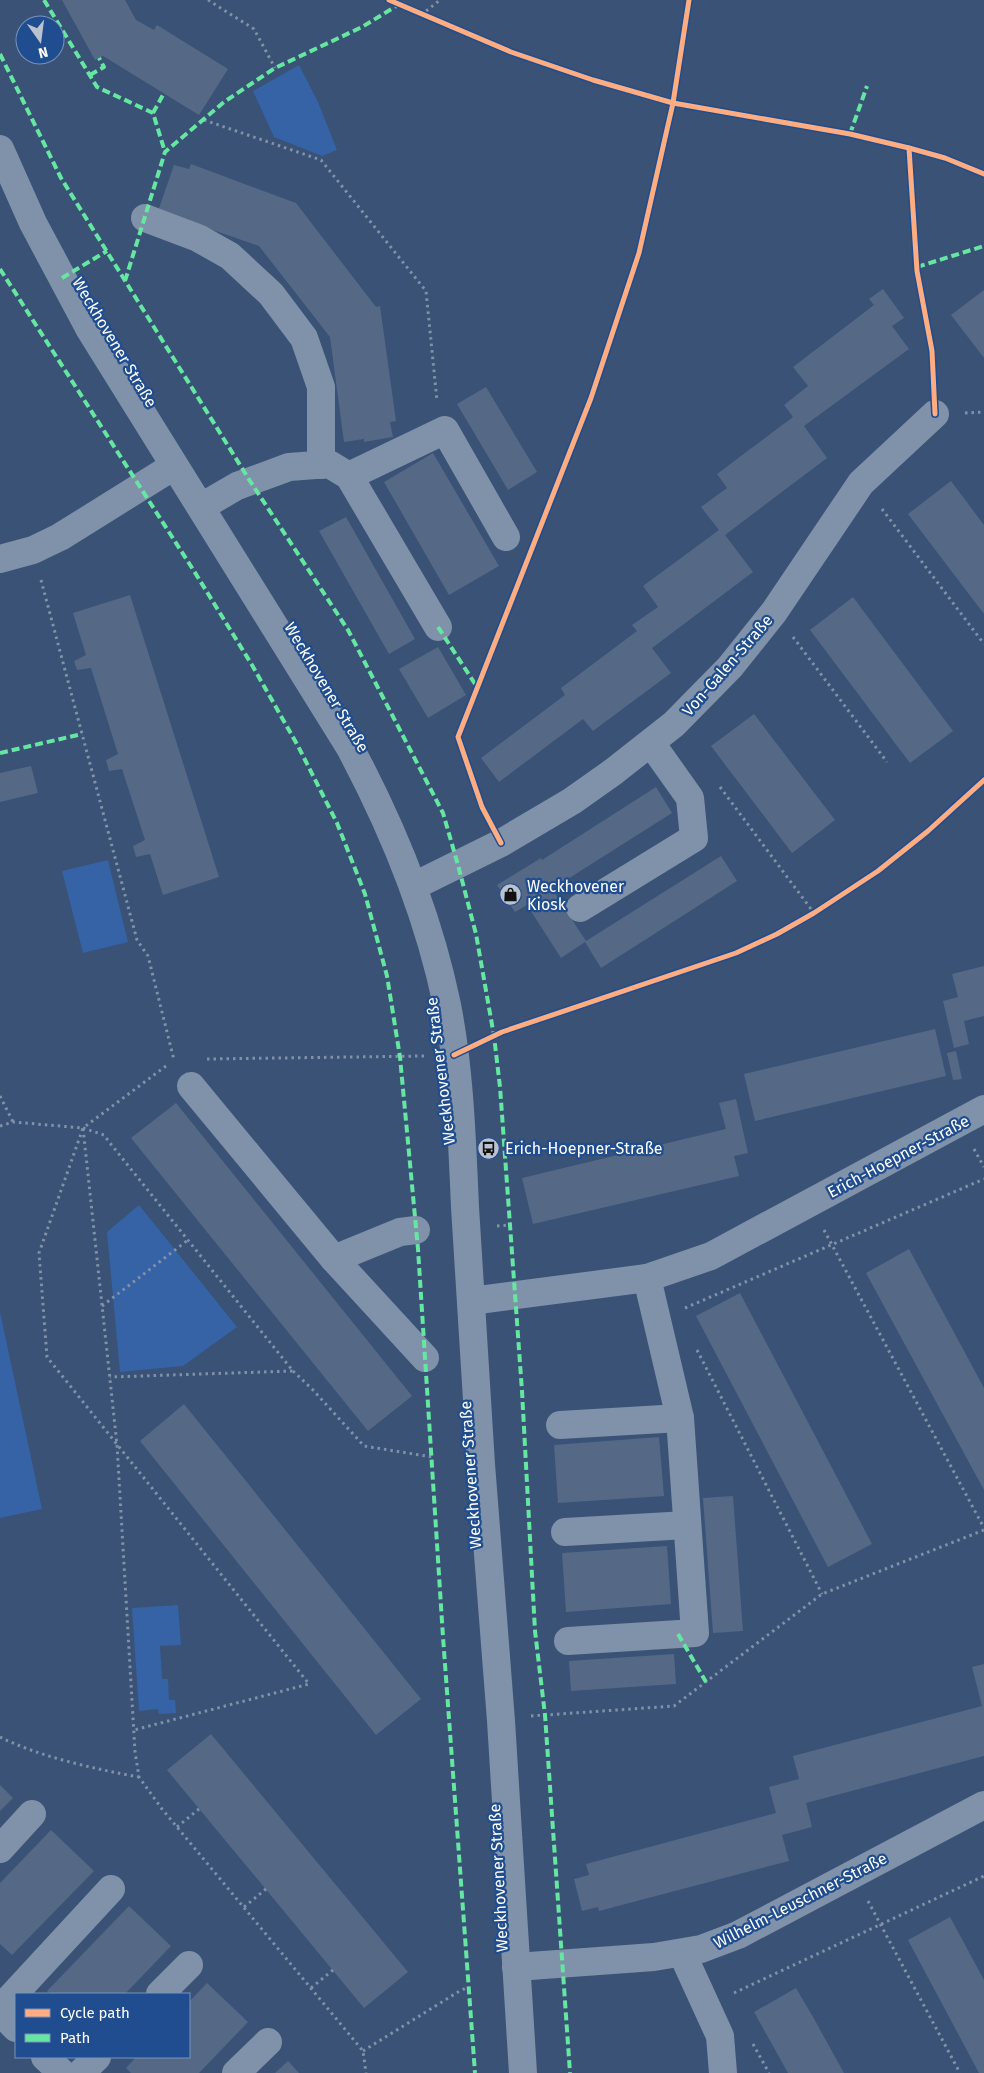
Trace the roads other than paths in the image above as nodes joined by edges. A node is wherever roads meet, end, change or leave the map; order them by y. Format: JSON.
{"nodes":[{"id":1,"x":0,"y":149,"type":"edge"},
{"id":2,"x":145,"y":218,"type":"dead end"},
{"id":3,"x":935,"y":414,"type":"dead end"},
{"id":4,"x":321,"y":465,"type":"junction"},
{"id":5,"x":174,"y":466,"type":"junction"},
{"id":6,"x":349,"y":476,"type":"junction"},
{"id":7,"x":201,"y":508,"type":"junction"},
{"id":8,"x":506,"y":537,"type":"dead end"},
{"id":9,"x":0,"y":559,"type":"edge"},
{"id":10,"x":438,"y":627,"type":"dead end"},
{"id":11,"x":651,"y":743,"type":"junction"},
{"id":12,"x":414,"y":886,"type":"junction"},
{"id":13,"x":580,"y":908,"type":"dead end"},
{"id":14,"x":191,"y":1086,"type":"dead end"},
{"id":15,"x":984,"y":1109,"type":"edge"},
{"id":16,"x":416,"y":1230,"type":"dead end"},
{"id":17,"x":334,"y":1259,"type":"junction"},
{"id":18,"x":647,"y":1278,"type":"junction"},
{"id":19,"x":471,"y":1301,"type":"junction"},
{"id":20,"x":425,"y":1358,"type":"dead end"},
{"id":21,"x":680,"y":1418,"type":"junction"},
{"id":22,"x":560,"y":1424,"type":"dead end"},
{"id":23,"x":687,"y":1525,"type":"junction"},
{"id":24,"x":565,"y":1532,"type":"dead end"},
{"id":25,"x":568,"y":1641,"type":"dead end"},
{"id":26,"x":984,"y":1805,"type":"edge"},
{"id":27,"x":32,"y":1814,"type":"dead end"},
{"id":28,"x":0,"y":1849,"type":"edge"},
{"id":29,"x":112,"y":1889,"type":"dead end"},
{"id":30,"x":682,"y":1953,"type":"junction"},
{"id":31,"x":189,"y":1965,"type":"dead end"},
{"id":32,"x":516,"y":1968,"type":"junction"},
{"id":33,"x":17,"y":1993,"type":"edge"},
{"id":34,"x":161,"y":1993,"type":"edge"},
{"id":35,"x":15,"y":1995,"type":"edge"},
{"id":36,"x":0,"y":2011,"type":"edge"},
{"id":37,"x":15,"y":2027,"type":"edge"},
{"id":38,"x":268,"y":2042,"type":"dead end"},
{"id":39,"x":46,"y":2058,"type":"edge"},
{"id":40,"x":96,"y":2058,"type":"edge"},
{"id":41,"x":62,"y":2073,"type":"edge"},
{"id":42,"x":81,"y":2073,"type":"edge"},
{"id":43,"x":236,"y":2073,"type":"edge"},
{"id":44,"x":523,"y":2073,"type":"edge"},
{"id":45,"x":723,"y":2073,"type":"edge"}],
"edges":[{"from":1,"to":5,"type":"street","name":"Weckhovener Straße"},
{"from":2,"to":4,"type":"street"},
{"from":3,"to":11,"type":"street","name":"Von-Galen-Straße"},
{"from":4,"to":6,"type":"street"},
{"from":4,"to":7,"type":"street"},
{"from":5,"to":7,"type":"street","name":"Weckhovener Straße"},
{"from":5,"to":9,"type":"street"},
{"from":6,"to":8,"type":"street"},
{"from":6,"to":10,"type":"street"},
{"from":7,"to":12,"type":"street","name":"Weckhovener Straße"},
{"from":11,"to":12,"type":"street","name":"Von-Galen-Straße"},
{"from":11,"to":13,"type":"street"},
{"from":12,"to":19,"type":"street","name":"Weckhovener Straße"},
{"from":14,"to":17,"type":"street"},
{"from":15,"to":18,"type":"street","name":"Erich-Hoepner-Straße"},
{"from":16,"to":17,"type":"street"},
{"from":17,"to":20,"type":"street"},
{"from":18,"to":19,"type":"street","name":"Erich-Hoepner-Straße"},
{"from":18,"to":21,"type":"street"},
{"from":19,"to":32,"type":"street","name":"Weckhovener Straße"},
{"from":21,"to":22,"type":"street"},
{"from":21,"to":23,"type":"street"},
{"from":23,"to":24,"type":"street"},
{"from":23,"to":25,"type":"street"},
{"from":26,"to":30,"type":"street","name":"Wilhelm-Leuschner-Straße"},
{"from":27,"to":28,"type":"street"},
{"from":29,"to":33,"type":"street"},
{"from":30,"to":32,"type":"street","name":"Wilhelm-Leuschner-Straße"},
{"from":30,"to":45,"type":"street"},
{"from":31,"to":34,"type":"street"},
{"from":32,"to":44,"type":"street","name":"Weckhovener Straße"},
{"from":35,"to":36,"type":"street"},
{"from":36,"to":37,"type":"street"},
{"from":38,"to":43,"type":"street"},
{"from":39,"to":41,"type":"street"},
{"from":40,"to":42,"type":"street"}]}
